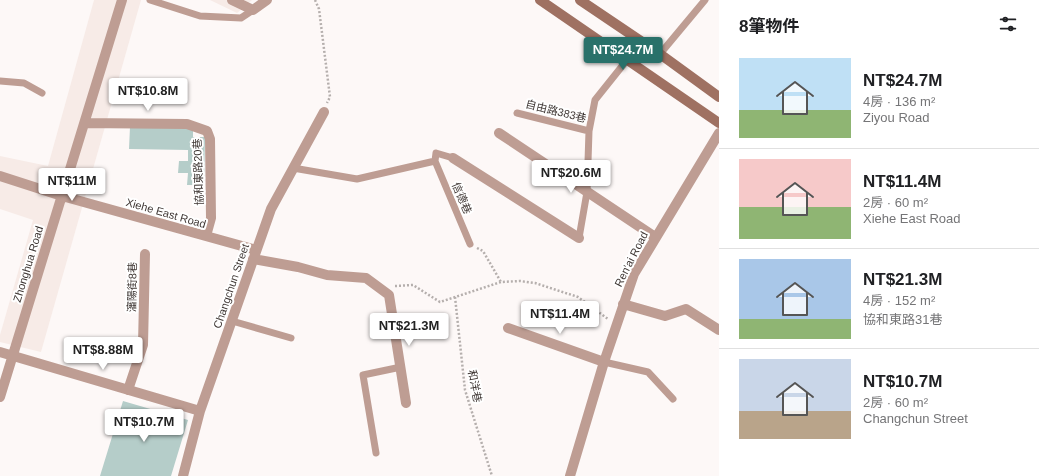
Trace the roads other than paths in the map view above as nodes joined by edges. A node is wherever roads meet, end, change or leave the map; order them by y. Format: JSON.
{"nodes":[{"id":1,"x":122,"y":0,"type":"edge"},
{"id":2,"x":150,"y":0,"type":"edge"},
{"id":3,"x":232,"y":0,"type":"edge"},
{"id":4,"x":266,"y":0,"type":"edge"},
{"id":5,"x":540,"y":0,"type":"edge"},
{"id":6,"x":580,"y":0,"type":"edge"},
{"id":7,"x":705,"y":0,"type":"edge"},
{"id":8,"x":253,"y":10,"type":"junction"},
{"id":9,"x":660,"y":54,"type":"junction"},
{"id":10,"x":627,"y":60,"type":"junction"},
{"id":11,"x":0,"y":81,"type":"edge"},
{"id":12,"x":42,"y":93,"type":"dead end"},
{"id":13,"x":719,"y":97,"type":"edge"},
{"id":14,"x":324,"y":112,"type":"road end"},
{"id":15,"x":517,"y":112,"type":"dead end"},
{"id":16,"x":84,"y":123,"type":"junction"},
{"id":17,"x":719,"y":123,"type":"edge"},
{"id":18,"x":589,"y":131,"type":"junction"},
{"id":19,"x":499,"y":133,"type":"dead end"},
{"id":20,"x":719,"y":133,"type":"edge"},
{"id":21,"x":454,"y":158,"type":"joint"},
{"id":22,"x":434,"y":161,"type":"junction"},
{"id":23,"x":293,"y":168,"type":"junction"},
{"id":24,"x":0,"y":176,"type":"edge"},
{"id":25,"x":587,"y":192,"type":"junction"},
{"id":26,"x":62,"y":196,"type":"junction"},
{"id":27,"x":206,"y":236,"type":"junction"},
{"id":28,"x":655,"y":237,"type":"junction"},
{"id":29,"x":579,"y":238,"type":"joint"},
{"id":30,"x":470,"y":244,"type":"road end"},
{"id":31,"x":145,"y":254,"type":"dead end"},
{"id":32,"x":255,"y":255,"type":"junction"},
{"id":33,"x":623,"y":304,"type":"junction"},
{"id":34,"x":232,"y":321,"type":"junction"},
{"id":35,"x":508,"y":328,"type":"dead end"},
{"id":36,"x":719,"y":330,"type":"edge"},
{"id":37,"x":292,"y":338,"type":"dead end"},
{"id":38,"x":0,"y":352,"type":"edge"},
{"id":39,"x":12,"y":356,"type":"junction"},
{"id":40,"x":604,"y":362,"type":"junction"},
{"id":41,"x":401,"y":367,"type":"junction"},
{"id":42,"x":128,"y":390,"type":"junction"},
{"id":43,"x":0,"y":396,"type":"edge"},
{"id":44,"x":672,"y":399,"type":"dead end"},
{"id":45,"x":406,"y":403,"type":"dead end"},
{"id":46,"x":200,"y":411,"type":"junction"},
{"id":47,"x":376,"y":454,"type":"dead end"},
{"id":48,"x":183,"y":476,"type":"edge"},
{"id":49,"x":570,"y":476,"type":"edge"}],
"edges":[{"from":1,"to":16,"type":"street","name":"Zhonghua Road"},
{"from":2,"to":8,"type":"lane"},
{"from":3,"to":8,"type":"street"},
{"from":4,"to":8,"type":"street"},
{"from":5,"to":10,"type":"street"},
{"from":6,"to":9,"type":"street"},
{"from":7,"to":9,"type":"lane"},
{"from":9,"to":13,"type":"street"},
{"from":10,"to":17,"type":"street"},
{"from":10,"to":18,"type":"lane","name":"自由路383巷"},
{"from":11,"to":12,"type":"lane"},
{"from":14,"to":23,"type":"street","name":"Changchun Street"},
{"from":15,"to":18,"type":"lane","name":"自由路383巷"},
{"from":16,"to":26,"type":"street","name":"Zhonghua Road"},
{"from":16,"to":27,"type":"street","name":"協和東路20巷"},
{"from":18,"to":25,"type":"lane","name":"自由路383巷"},
{"from":19,"to":25,"type":"street"},
{"from":20,"to":28,"type":"street","name":"Ren'ai Road"},
{"from":21,"to":22,"type":"lane"},
{"from":21,"to":29,"type":"street"},
{"from":22,"to":23,"type":"lane"},
{"from":22,"to":30,"type":"lane","name":"信德巷"},
{"from":23,"to":32,"type":"street","name":"Changchun Street"},
{"from":24,"to":26,"type":"street","name":"Xiehe East Road"},
{"from":25,"to":28,"type":"street"},
{"from":25,"to":29,"type":"lane","name":"自由路383巷"},
{"from":26,"to":27,"type":"street","name":"Xiehe East Road"},
{"from":26,"to":39,"type":"street","name":"Zhonghua Road"},
{"from":27,"to":32,"type":"street","name":"Xiehe East Road"},
{"from":28,"to":33,"type":"street","name":"Ren'ai Road"},
{"from":31,"to":42,"type":"street","name":"瀋陽街8巷"},
{"from":32,"to":34,"type":"street","name":"Changchun Street"},
{"from":32,"to":41,"type":"street","name":"Xiehe East Road"},
{"from":33,"to":36,"type":"street"},
{"from":33,"to":40,"type":"street","name":"Ren'ai Road"},
{"from":34,"to":37,"type":"lane"},
{"from":34,"to":46,"type":"street","name":"Changchun Street"},
{"from":35,"to":40,"type":"street"},
{"from":38,"to":39,"type":"street"},
{"from":39,"to":42,"type":"street"},
{"from":39,"to":43,"type":"street","name":"Zhonghua Road"},
{"from":40,"to":44,"type":"lane"},
{"from":40,"to":49,"type":"street","name":"Ren'ai Road"},
{"from":41,"to":45,"type":"street"},
{"from":41,"to":47,"type":"lane"},
{"from":42,"to":46,"type":"street"},
{"from":46,"to":48,"type":"street","name":"Changchun Street"}]}
